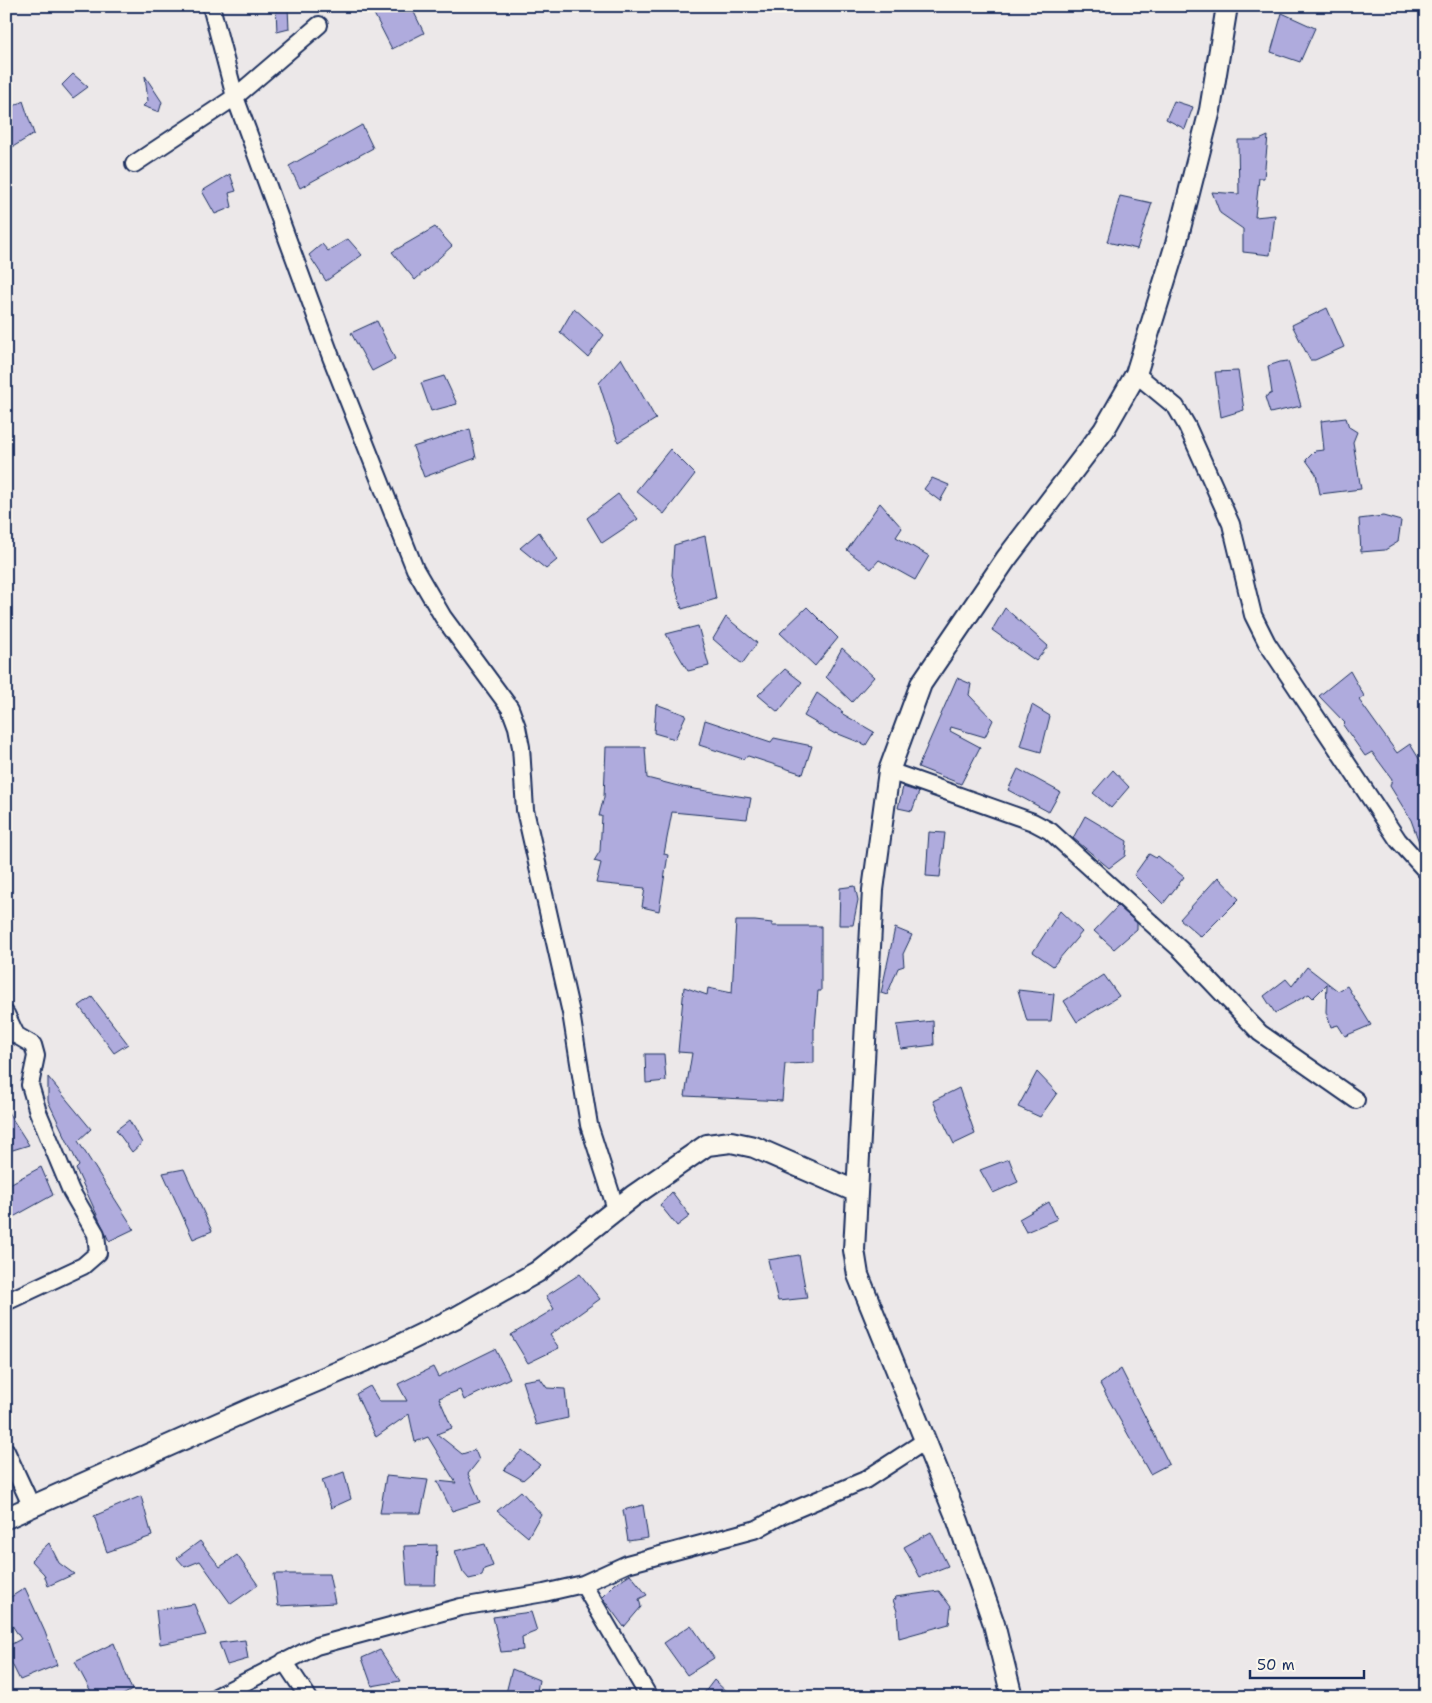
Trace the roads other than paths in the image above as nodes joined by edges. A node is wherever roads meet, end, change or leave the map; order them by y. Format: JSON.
{"nodes":[{"id":1,"x":211,"y":6,"type":"edge"},
{"id":2,"x":1227,"y":6,"type":"edge"},
{"id":3,"x":319,"y":25,"type":"dead end"},
{"id":4,"x":235,"y":97,"type":"junction"},
{"id":5,"x":134,"y":164,"type":"dead end"},
{"id":6,"x":1136,"y":374,"type":"junction"},
{"id":7,"x":889,"y":771,"type":"junction"},
{"id":8,"x":1426,"y":871,"type":"edge"},
{"id":9,"x":6,"y":1014,"type":"edge"},
{"id":10,"x":1356,"y":1100,"type":"dead end"},
{"id":11,"x":857,"y":1192,"type":"junction"},
{"id":12,"x":616,"y":1209,"type":"junction"},
{"id":13,"x":6,"y":1302,"type":"edge"},
{"id":14,"x":925,"y":1441,"type":"junction"},
{"id":15,"x":6,"y":1451,"type":"edge"},
{"id":16,"x":31,"y":1506,"type":"junction"},
{"id":17,"x":6,"y":1518,"type":"edge"},
{"id":18,"x":584,"y":1584,"type":"junction"},
{"id":19,"x":284,"y":1661,"type":"junction"},
{"id":20,"x":216,"y":1697,"type":"edge"},
{"id":21,"x":308,"y":1697,"type":"edge"},
{"id":22,"x":648,"y":1697,"type":"edge"},
{"id":23,"x":1012,"y":1697,"type":"edge"}],
"edges":[{"from":1,"to":4,"type":"street"},
{"from":2,"to":6,"type":"street"},
{"from":3,"to":4,"type":"street"},
{"from":4,"to":5,"type":"street"},
{"from":4,"to":12,"type":"street"},
{"from":6,"to":7,"type":"street"},
{"from":6,"to":8,"type":"street"},
{"from":7,"to":10,"type":"street"},
{"from":7,"to":11,"type":"street"},
{"from":9,"to":13,"type":"street"},
{"from":11,"to":12,"type":"street"},
{"from":11,"to":14,"type":"street"},
{"from":12,"to":16,"type":"street"},
{"from":14,"to":18,"type":"street"},
{"from":14,"to":23,"type":"street"},
{"from":15,"to":16,"type":"street"},
{"from":16,"to":17,"type":"street"},
{"from":18,"to":19,"type":"street"},
{"from":18,"to":22,"type":"street"},
{"from":19,"to":20,"type":"street"},
{"from":19,"to":21,"type":"street"}]}
